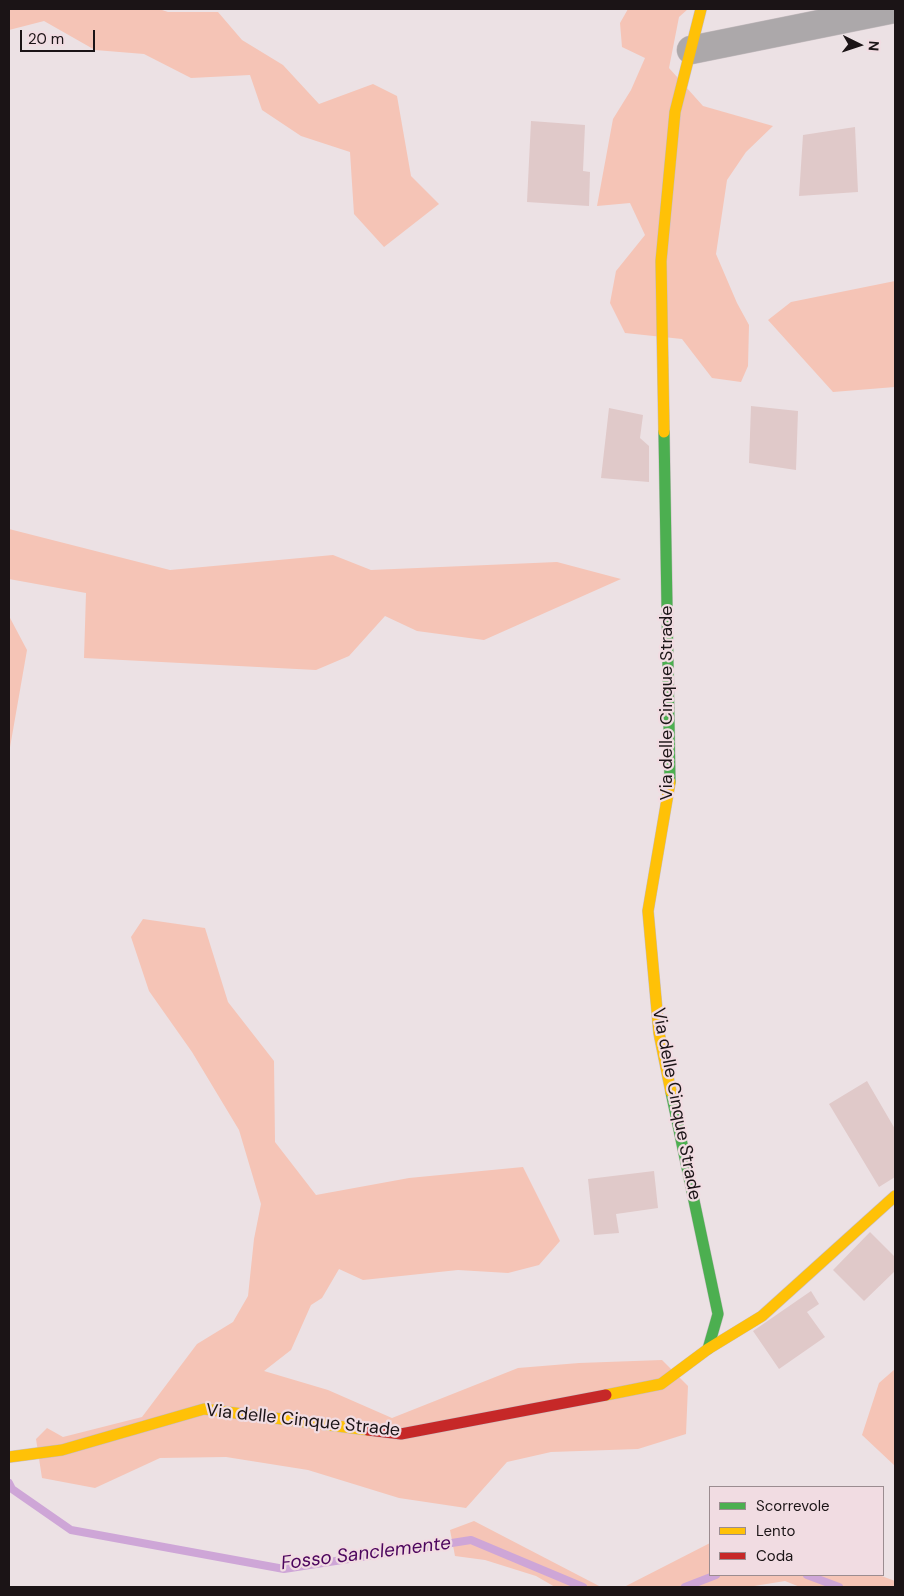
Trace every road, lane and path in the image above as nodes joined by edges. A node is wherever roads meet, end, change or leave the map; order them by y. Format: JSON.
{"nodes":[{"id":1,"x":701,"y":9,"type":"edge"},
{"id":2,"x":894,"y":9,"type":"edge"},
{"id":3,"x":691,"y":50,"type":"junction"},
{"id":4,"x":895,"y":1196,"type":"edge"},
{"id":5,"x":708,"y":1349,"type":"junction"},
{"id":6,"x":9,"y":1457,"type":"edge"}],
"edges":[{"from":1,"to":3,"type":"street","name":"Via delle Cinque Strade"},
{"from":2,"to":3,"type":"street"},
{"from":3,"to":5,"type":"street","name":"Via delle Cinque Strade"},
{"from":4,"to":5,"type":"street","name":"Via delle Cinque Strade"},
{"from":5,"to":6,"type":"street","name":"Via delle Cinque Strade"}]}
